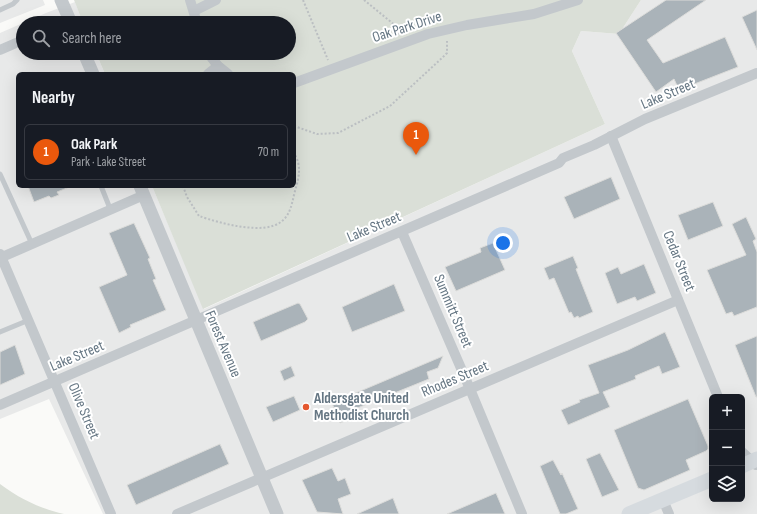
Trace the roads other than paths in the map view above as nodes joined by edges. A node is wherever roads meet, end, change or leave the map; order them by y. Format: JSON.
{"nodes":[{"id":1,"x":17,"y":0,"type":"edge"},
{"id":2,"x":61,"y":0,"type":"edge"},
{"id":3,"x":190,"y":0,"type":"edge"},
{"id":4,"x":216,"y":0,"type":"edge"},
{"id":5,"x":578,"y":0,"type":"edge"},
{"id":6,"x":0,"y":10,"type":"edge"},
{"id":7,"x":194,"y":11,"type":"junction"},
{"id":8,"x":65,"y":16,"type":"edge"},
{"id":9,"x":195,"y":16,"type":"edge"},
{"id":10,"x":16,"y":43,"type":"edge"},
{"id":11,"x":0,"y":50,"type":"edge"},
{"id":12,"x":87,"y":60,"type":"edge"},
{"id":13,"x":213,"y":60,"type":"edge"},
{"id":14,"x":218,"y":66,"type":"junction"},
{"id":15,"x":92,"y":72,"type":"edge"},
{"id":16,"x":210,"y":72,"type":"edge"},
{"id":17,"x":226,"y":72,"type":"edge"},
{"id":18,"x":757,"y":73,"type":"edge"},
{"id":19,"x":296,"y":82,"type":"edge"},
{"id":20,"x":611,"y":136,"type":"junction"},
{"id":21,"x":0,"y":174,"type":"edge"},
{"id":22,"x":102,"y":188,"type":"edge"},
{"id":23,"x":142,"y":191,"type":"edge"},
{"id":24,"x":111,"y":210,"type":"junction"},
{"id":25,"x":402,"y":232,"type":"junction"},
{"id":26,"x":32,"y":244,"type":"junction"},
{"id":27,"x":0,"y":256,"type":"edge"},
{"id":28,"x":678,"y":300,"type":"junction"},
{"id":29,"x":29,"y":320,"type":"junction"},
{"id":30,"x":196,"y":321,"type":"junction"},
{"id":31,"x":0,"y":332,"type":"edge"},
{"id":32,"x":55,"y":382,"type":"junction"},
{"id":33,"x":470,"y":389,"type":"junction"},
{"id":34,"x":717,"y":394,"type":"edge"},
{"id":35,"x":0,"y":405,"type":"edge"},
{"id":36,"x":262,"y":478,"type":"junction"},
{"id":37,"x":709,"y":479,"type":"edge"},
{"id":38,"x":663,"y":500,"type":"junction"},
{"id":39,"x":111,"y":514,"type":"edge"},
{"id":40,"x":177,"y":514,"type":"edge"},
{"id":41,"x":277,"y":514,"type":"edge"},
{"id":42,"x":522,"y":514,"type":"edge"},
{"id":43,"x":629,"y":514,"type":"edge"},
{"id":44,"x":669,"y":514,"type":"edge"}],
"edges":[{"from":1,"to":6,"type":"lane"},
{"from":2,"to":8,"type":"street"},
{"from":3,"to":7,"type":"street"},
{"from":4,"to":7,"type":"street"},
{"from":5,"to":19,"type":"street","name":"Oak Park Drive"},
{"from":7,"to":9,"type":"street"},
{"from":10,"to":11,"type":"street"},
{"from":12,"to":15,"type":"street"},
{"from":13,"to":14,"type":"street"},
{"from":14,"to":16,"type":"street"},
{"from":14,"to":17,"type":"street"},
{"from":18,"to":20,"type":"street","name":"Lake Street"},
{"from":20,"to":25,"type":"street","name":"Lake Street"},
{"from":20,"to":28,"type":"street","name":"Cedar Street"},
{"from":21,"to":26,"type":"lane"},
{"from":22,"to":24,"type":"lane"},
{"from":23,"to":24,"type":"street"},
{"from":23,"to":30,"type":"street","name":"Forest Avenue"},
{"from":24,"to":26,"type":"street"},
{"from":25,"to":30,"type":"street","name":"Lake Street"},
{"from":25,"to":33,"type":"street","name":"Summitt Street"},
{"from":26,"to":27,"type":"street"},
{"from":27,"to":29,"type":"street","name":"Olive Street"},
{"from":28,"to":33,"type":"street","name":"Rhodes Street"},
{"from":28,"to":34,"type":"street","name":"Cedar Street"},
{"from":29,"to":31,"type":"lane"},
{"from":29,"to":32,"type":"street","name":"Olive Street"},
{"from":30,"to":32,"type":"street","name":"Lake Street"},
{"from":30,"to":36,"type":"street","name":"Forest Avenue"},
{"from":32,"to":35,"type":"street","name":"Lake Street"},
{"from":32,"to":39,"type":"street","name":"Olive Street"},
{"from":33,"to":36,"type":"street","name":"Rhodes Street"},
{"from":33,"to":42,"type":"street","name":"Summitt Street"},
{"from":36,"to":40,"type":"street","name":"Rhodes Street"},
{"from":36,"to":41,"type":"street","name":"Forest Avenue"},
{"from":37,"to":38,"type":"main road"},
{"from":38,"to":43,"type":"main road"},
{"from":38,"to":44,"type":"street"}]}
